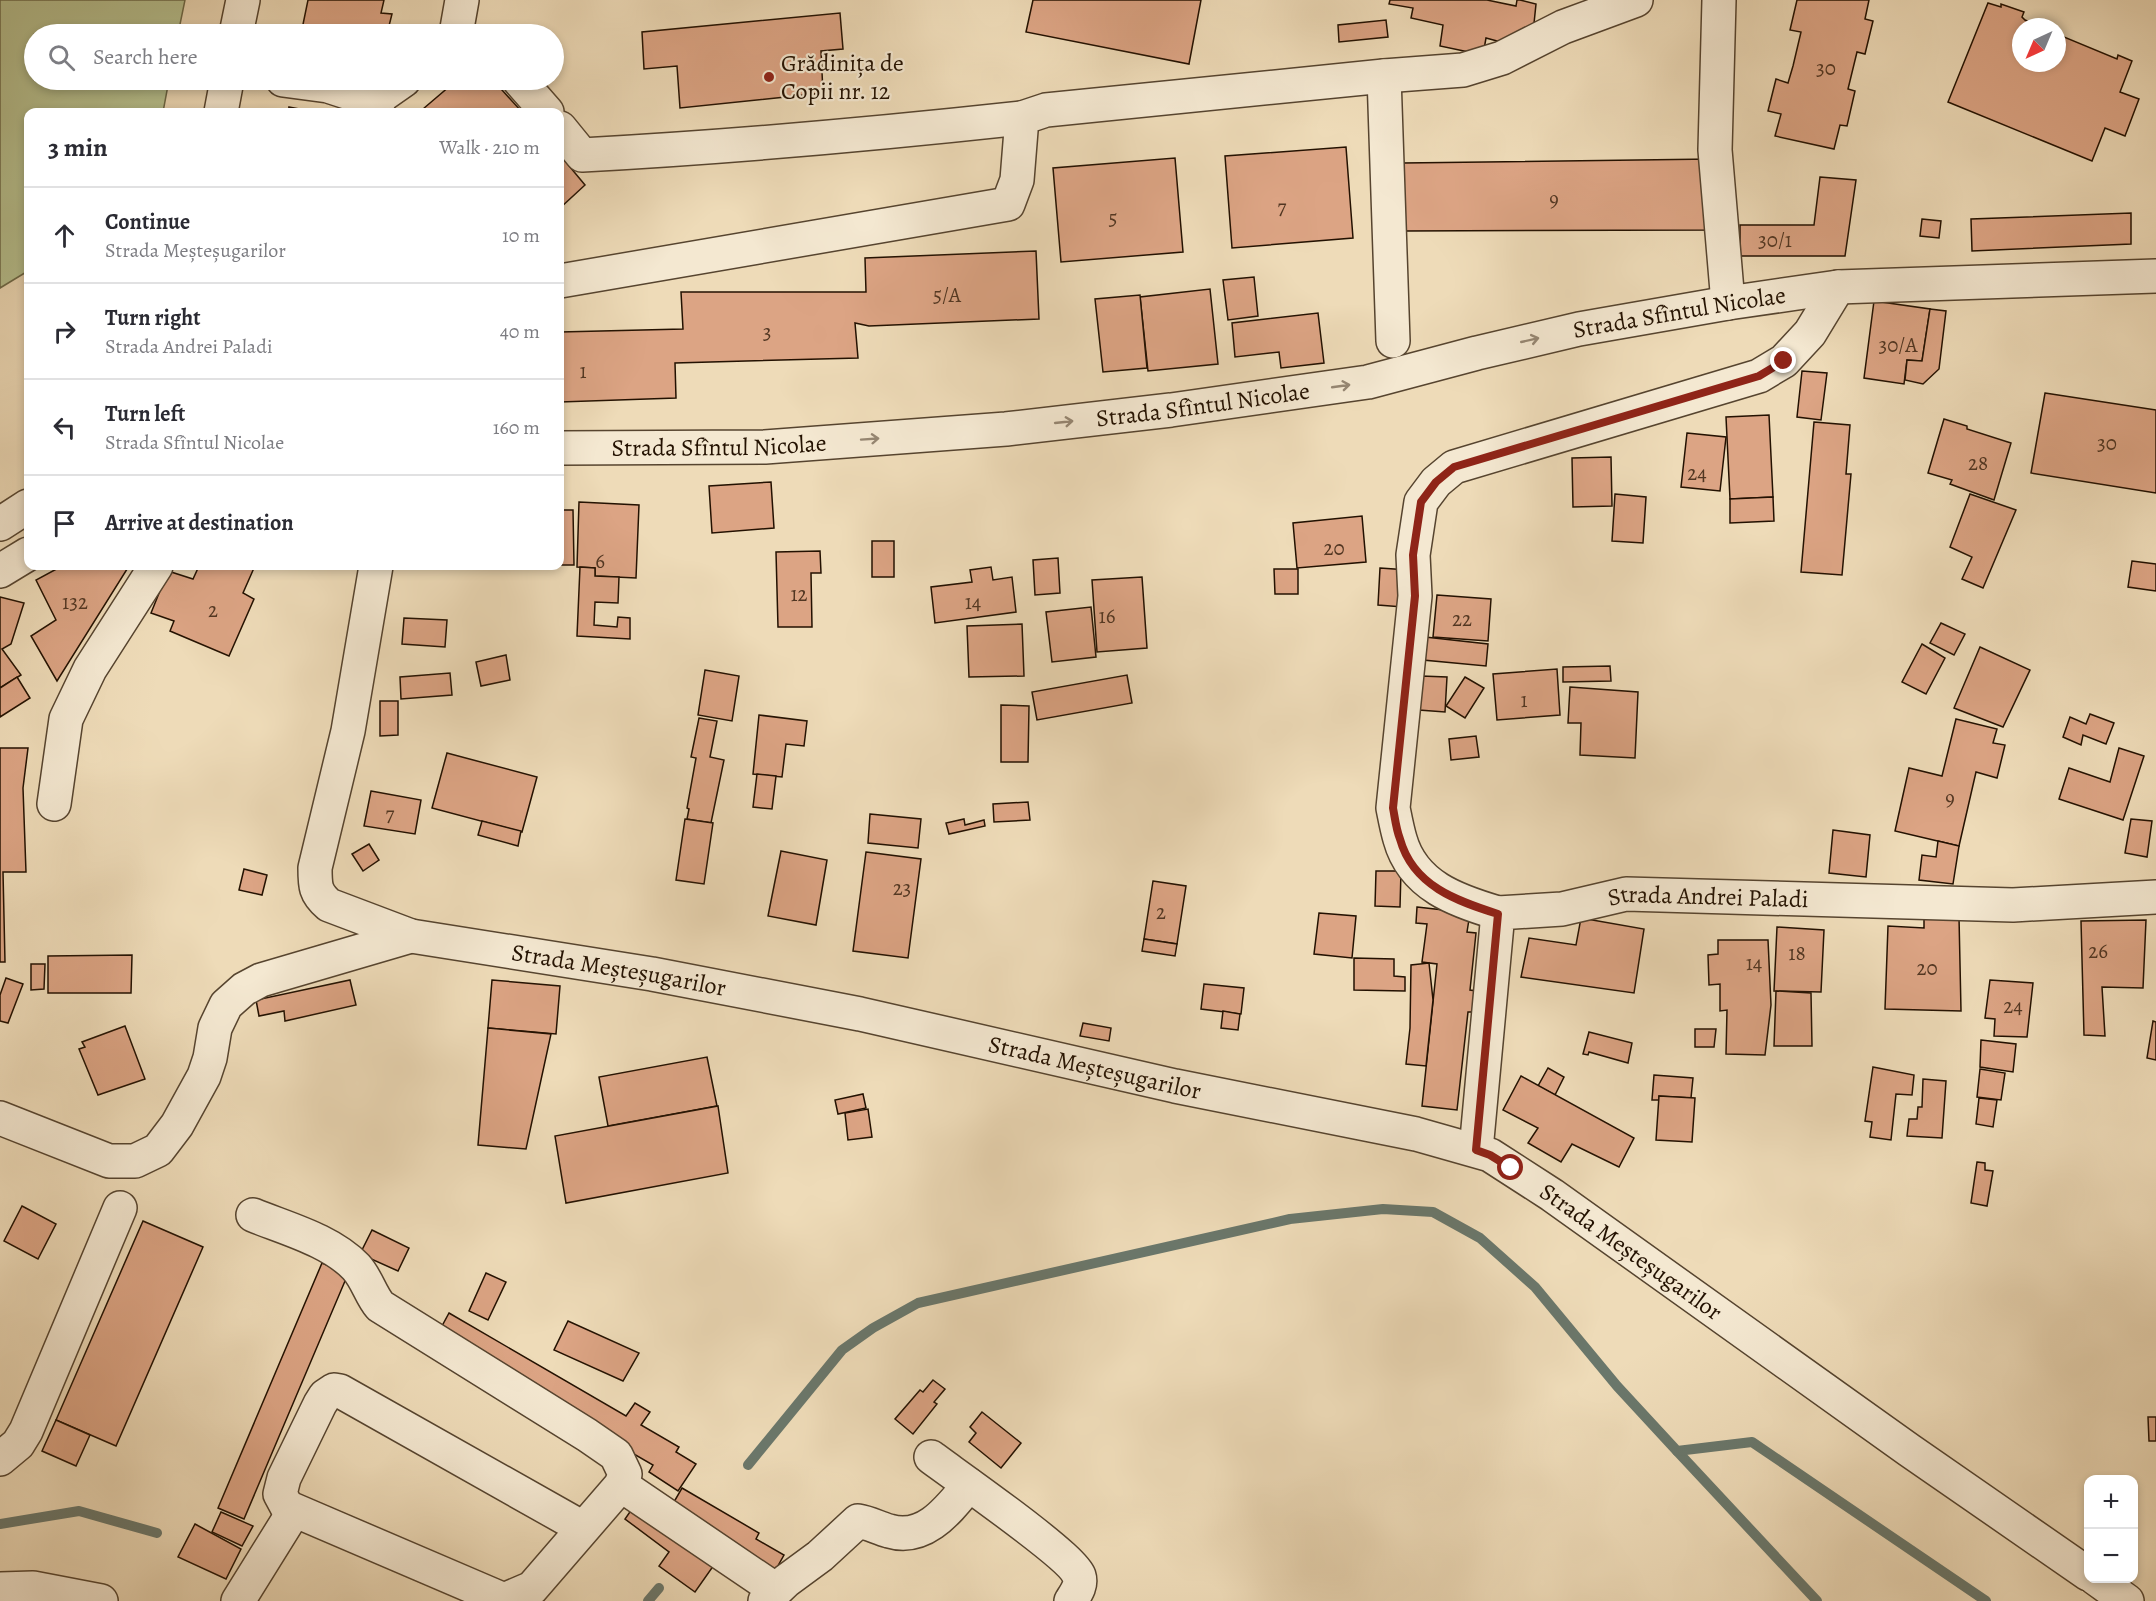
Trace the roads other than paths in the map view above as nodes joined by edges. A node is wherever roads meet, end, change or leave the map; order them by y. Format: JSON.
{"nodes":[{"id":1,"x":243,"y":0,"type":"edge"},
{"id":2,"x":462,"y":0,"type":"edge"},
{"id":3,"x":1636,"y":0,"type":"edge"},
{"id":4,"x":1719,"y":0,"type":"edge"},
{"id":5,"x":238,"y":24,"type":"edge"},
{"id":6,"x":458,"y":24,"type":"edge"},
{"id":7,"x":1384,"y":76,"type":"junction"},
{"id":8,"x":225,"y":90,"type":"edge"},
{"id":9,"x":337,"y":90,"type":"edge"},
{"id":10,"x":394,"y":90,"type":"edge"},
{"id":11,"x":528,"y":90,"type":"edge"},
{"id":12,"x":376,"y":107,"type":"edge"},
{"id":13,"x":222,"y":108,"type":"edge"},
{"id":14,"x":544,"y":108,"type":"edge"},
{"id":15,"x":1022,"y":118,"type":"junction"},
{"id":16,"x":564,"y":133,"type":"edge"},
{"id":17,"x":2156,"y":276,"type":"edge"},
{"id":18,"x":564,"y":280,"type":"edge"},
{"id":19,"x":1838,"y":287,"type":"junction"},
{"id":20,"x":1728,"y":303,"type":"junction"},
{"id":21,"x":1393,"y":341,"type":"dead end"},
{"id":22,"x":564,"y":448,"type":"edge"},
{"id":23,"x":24,"y":509,"type":"edge"},
{"id":24,"x":0,"y":524,"type":"edge"},
{"id":25,"x":24,"y":556,"type":"edge"},
{"id":26,"x":153,"y":570,"type":"edge"},
{"id":27,"x":375,"y":570,"type":"edge"},
{"id":28,"x":0,"y":571,"type":"edge"},
{"id":29,"x":54,"y":804,"type":"dead end"},
{"id":30,"x":2156,"y":897,"type":"edge"},
{"id":31,"x":1498,"y":914,"type":"junction"},
{"id":32,"x":411,"y":936,"type":"junction"},
{"id":33,"x":0,"y":1118,"type":"edge"},
{"id":34,"x":1476,"y":1150,"type":"junction"},
{"id":35,"x":120,"y":1208,"type":"dead end"},
{"id":36,"x":253,"y":1215,"type":"dead end"},
{"id":37,"x":931,"y":1457,"type":"dead end"},
{"id":38,"x":0,"y":1459,"type":"edge"},
{"id":39,"x":621,"y":1485,"type":"junction"},
{"id":40,"x":969,"y":1485,"type":"junction"},
{"id":41,"x":294,"y":1511,"type":"junction"},
{"id":42,"x":582,"y":1528,"type":"junction"},
{"id":43,"x":2084,"y":1571,"type":"edge"},
{"id":44,"x":2102,"y":1583,"type":"edge"},
{"id":45,"x":0,"y":1589,"type":"edge"},
{"id":46,"x":771,"y":1596,"type":"edge"},
{"id":47,"x":101,"y":1601,"type":"edge"},
{"id":48,"x":238,"y":1601,"type":"edge"},
{"id":49,"x":1071,"y":1601,"type":"edge"},
{"id":50,"x":2127,"y":1601,"type":"edge"}],
"edges":[{"from":1,"to":5,"type":"street"},
{"from":2,"to":6,"type":"street"},
{"from":3,"to":7,"type":"street"},
{"from":4,"to":20,"type":"street"},
{"from":7,"to":15,"type":"street"},
{"from":7,"to":21,"type":"street"},
{"from":8,"to":13,"type":"street"},
{"from":9,"to":12,"type":"street"},
{"from":10,"to":12,"type":"street"},
{"from":11,"to":14,"type":"street"},
{"from":15,"to":16,"type":"street"},
{"from":15,"to":18,"type":"street"},
{"from":17,"to":19,"type":"street","name":"Strada Sfîntul Nicolae"},
{"from":19,"to":20,"type":"street","name":"Strada Sfîntul Nicolae"},
{"from":19,"to":31,"type":"street","name":"Strada Sfîntul Nicolae"},
{"from":22,"to":20,"type":"street","name":"Strada Sfîntul Nicolae","one_way":true},
{"from":23,"to":24,"type":"street"},
{"from":25,"to":28,"type":"street"},
{"from":26,"to":29,"type":"street"},
{"from":27,"to":32,"type":"street","name":"Strada Meșteșugarilor"},
{"from":30,"to":31,"type":"street","name":"Strada Andrei Paladi"},
{"from":31,"to":34,"type":"street"},
{"from":32,"to":33,"type":"street"},
{"from":32,"to":34,"type":"street","name":"Strada Meșteșugarilor"},
{"from":34,"to":43,"type":"street","name":"Strada Meșteșugarilor"},
{"from":35,"to":38,"type":"street"},
{"from":36,"to":39,"type":"street"},
{"from":37,"to":40,"type":"street"},
{"from":39,"to":42,"type":"street"},
{"from":39,"to":46,"type":"street"},
{"from":40,"to":46,"type":"street"},
{"from":40,"to":49,"type":"street"},
{"from":41,"to":42,"type":"street"},
{"from":41,"to":42,"type":"street"},
{"from":41,"to":48,"type":"street"},
{"from":44,"to":50,"type":"street"},
{"from":45,"to":47,"type":"street"}]}
